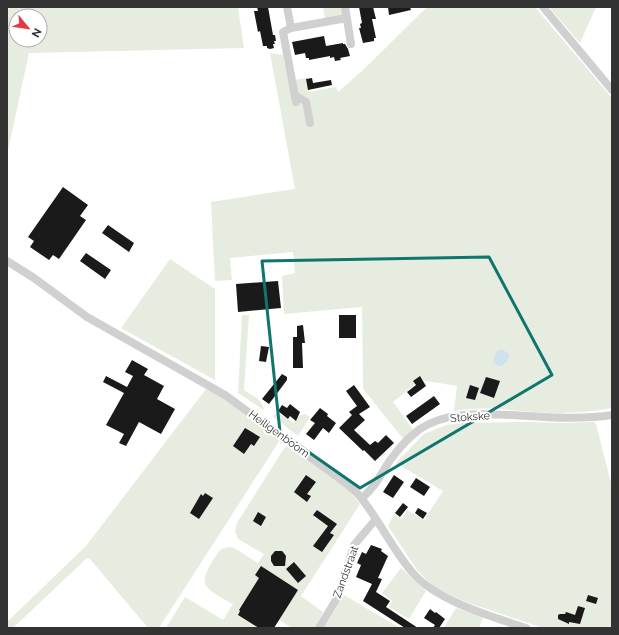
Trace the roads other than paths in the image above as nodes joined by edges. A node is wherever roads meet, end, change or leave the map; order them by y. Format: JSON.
{"nodes":[{"id":1,"x":287,"y":7,"type":"edge"},
{"id":2,"x":345,"y":7,"type":"edge"},
{"id":3,"x":543,"y":7,"type":"edge"},
{"id":4,"x":347,"y":18,"type":"junction"},
{"id":5,"x":291,"y":28,"type":"junction"},
{"id":6,"x":350,"y":44,"type":"dead end"},
{"id":7,"x":612,"y":90,"type":"edge"},
{"id":8,"x":310,"y":123,"type":"dead end"},
{"id":9,"x":7,"y":261,"type":"edge"},
{"id":10,"x":612,"y":415,"type":"edge"},
{"id":11,"x":362,"y":498,"type":"junction"},
{"id":12,"x":376,"y":519,"type":"junction"},
{"id":13,"x":320,"y":628,"type":"edge"},
{"id":14,"x":526,"y":628,"type":"edge"}],
"edges":[{"from":1,"to":5,"type":"street"},
{"from":2,"to":4,"type":"street"},
{"from":3,"to":7,"type":"street"},
{"from":4,"to":5,"type":"street"},
{"from":4,"to":6,"type":"street"},
{"from":5,"to":8,"type":"street"},
{"from":9,"to":11,"type":"street","name":"Heiligenboom"},
{"from":10,"to":11,"type":"street","name":"Stokske"},
{"from":11,"to":12,"type":"street","name":"Heiligenboom"},
{"from":12,"to":13,"type":"street","name":"Zandstraat"},
{"from":12,"to":14,"type":"street","name":"Heiligenboom"}]}
